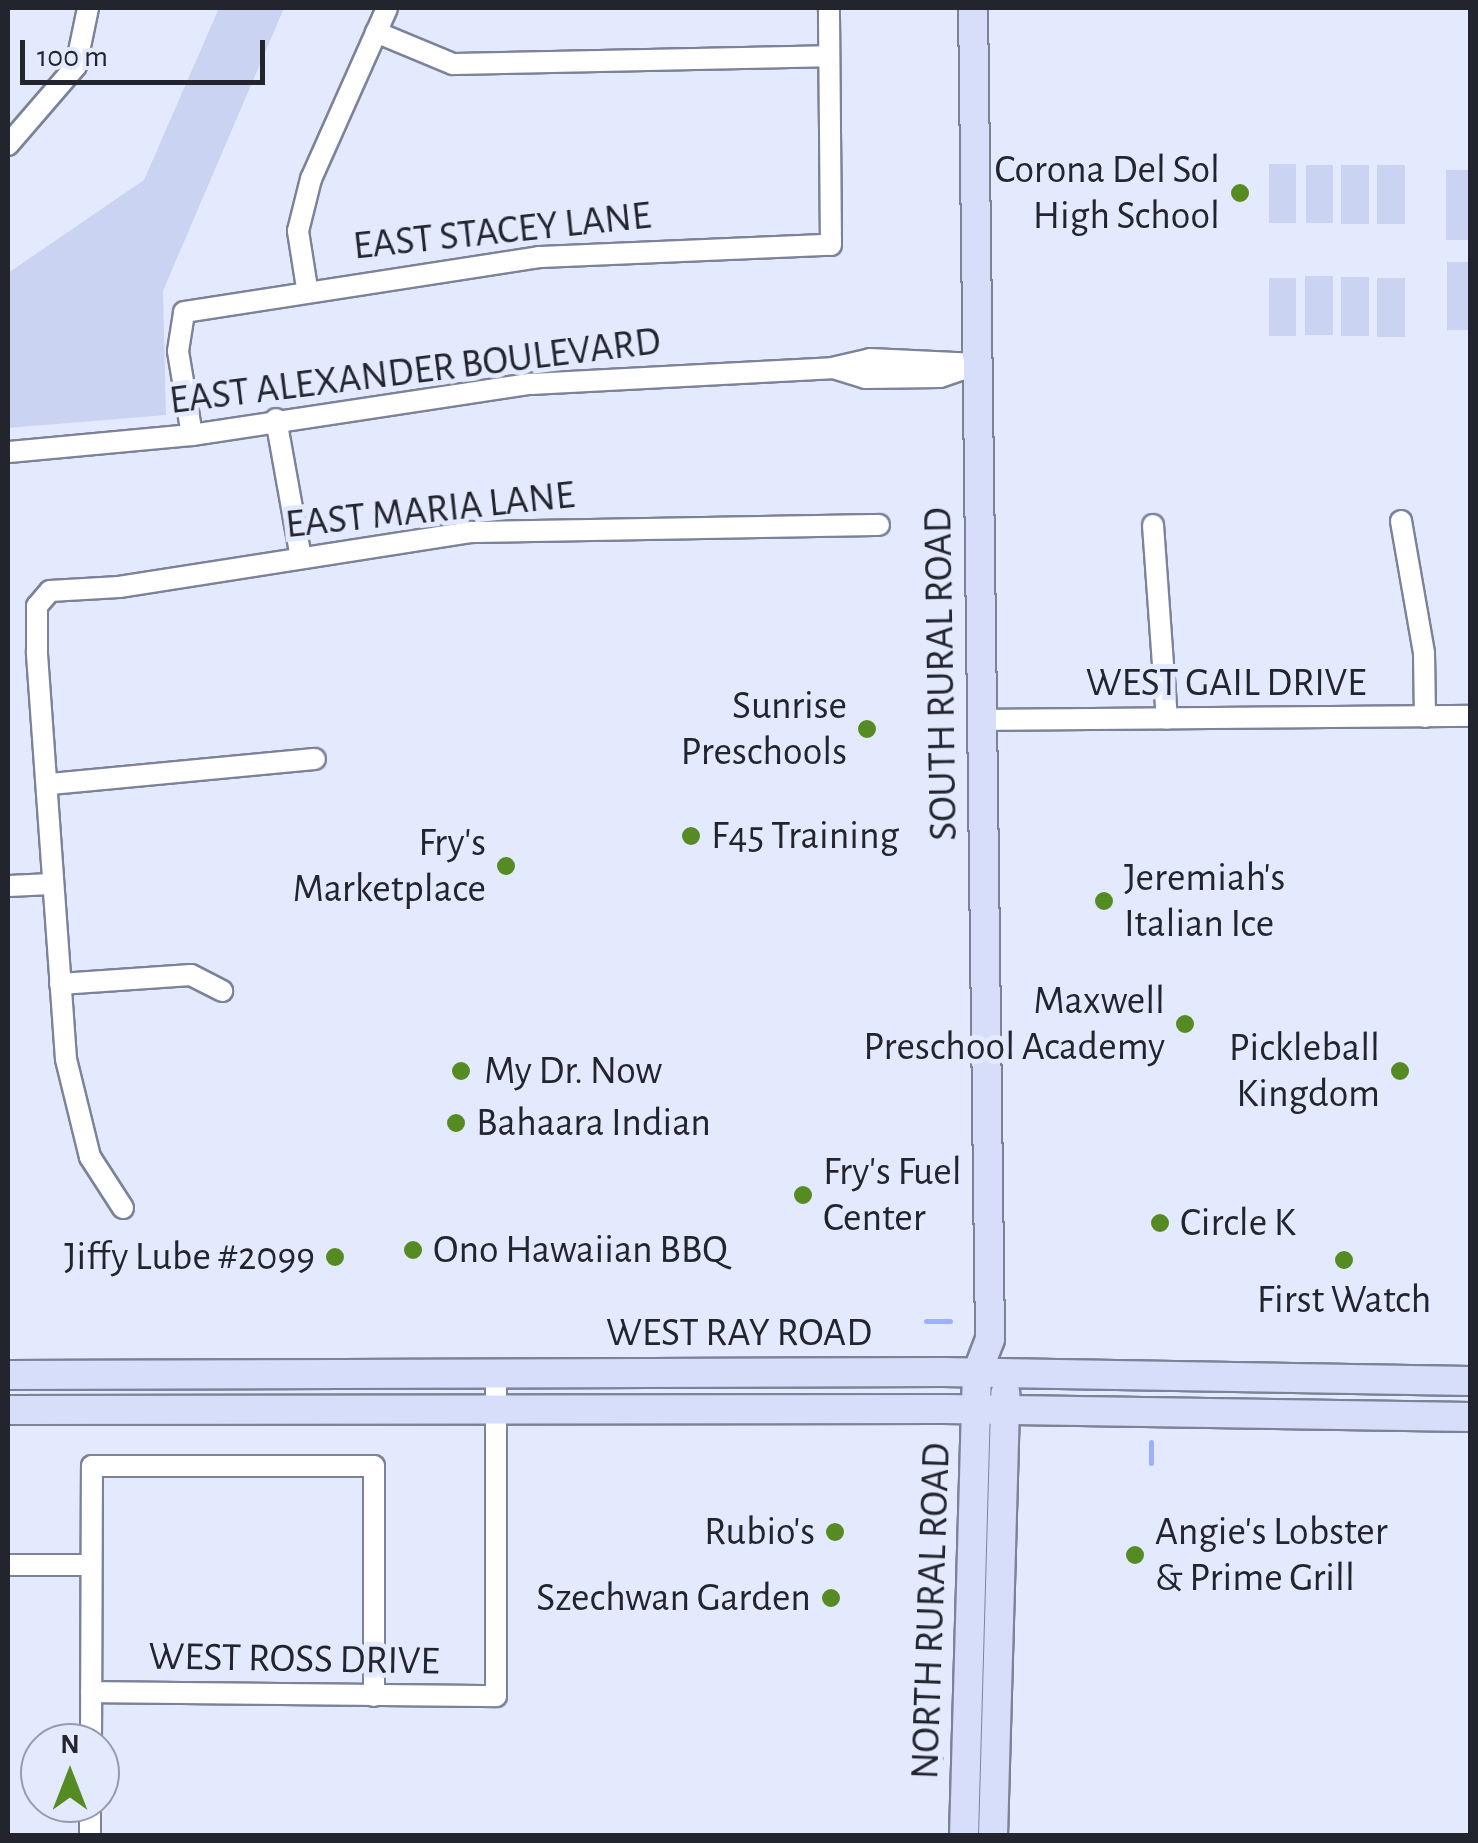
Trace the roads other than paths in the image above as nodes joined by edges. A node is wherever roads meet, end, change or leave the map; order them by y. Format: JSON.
{"nodes":[{"id":1,"x":90,"y":8,"type":"edge"},
{"id":2,"x":387,"y":8,"type":"edge"},
{"id":3,"x":829,"y":8,"type":"edge"},
{"id":4,"x":973,"y":8,"type":"edge"},
{"id":5,"x":376,"y":32,"type":"junction"},
{"id":6,"x":829,"y":56,"type":"junction"},
{"id":7,"x":8,"y":145,"type":"edge"},
{"id":8,"x":308,"y":288,"type":"junction"},
{"id":9,"x":977,"y":364,"type":"junction"},
{"id":10,"x":276,"y":419,"type":"junction"},
{"id":11,"x":192,"y":434,"type":"junction"},
{"id":12,"x":8,"y":452,"type":"edge"},
{"id":13,"x":1400,"y":521,"type":"dead end"},
{"id":14,"x":879,"y":525,"type":"dead end"},
{"id":15,"x":1153,"y":525,"type":"dead end"},
{"id":16,"x":302,"y":558,"type":"junction"},
{"id":17,"x":1425,"y":716,"type":"junction"},
{"id":18,"x":1470,"y":716,"type":"edge"},
{"id":19,"x":1167,"y":718,"type":"junction"},
{"id":20,"x":982,"y":720,"type":"junction"},
{"id":21,"x":315,"y":759,"type":"dead end"},
{"id":22,"x":50,"y":784,"type":"junction"},
{"id":23,"x":52,"y":884,"type":"junction"},
{"id":24,"x":8,"y":886,"type":"edge"},
{"id":25,"x":60,"y":984,"type":"junction"},
{"id":26,"x":222,"y":991,"type":"dead end"},
{"id":27,"x":123,"y":1208,"type":"dead end"},
{"id":28,"x":496,"y":1374,"type":"junction"},
{"id":29,"x":8,"y":1375,"type":"edge"},
{"id":30,"x":1470,"y":1381,"type":"edge"},
{"id":31,"x":991,"y":1391,"type":"junction"},
{"id":32,"x":8,"y":1410,"type":"edge"},
{"id":33,"x":498,"y":1410,"type":"junction"},
{"id":34,"x":1470,"y":1417,"type":"edge"},
{"id":35,"x":8,"y":1565,"type":"edge"},
{"id":36,"x":91,"y":1565,"type":"junction"},
{"id":37,"x":91,"y":1692,"type":"junction"},
{"id":38,"x":374,"y":1696,"type":"junction"},
{"id":39,"x":90,"y":1723,"type":"edge"},
{"id":40,"x":964,"y":1836,"type":"edge"},
{"id":41,"x":993,"y":1836,"type":"edge"}],
"edges":[{"from":1,"to":7,"type":"street"},
{"from":2,"to":5,"type":"street"},
{"from":3,"to":6,"type":"street"},
{"from":4,"to":9,"type":"main road","name":"SOUTH RURAL ROAD"},
{"from":5,"to":6,"type":"street"},
{"from":5,"to":8,"type":"street"},
{"from":6,"to":8,"type":"street","name":"EAST STACEY LANE"},
{"from":8,"to":11,"type":"street","name":"EAST STACEY LANE"},
{"from":9,"to":10,"type":"street","name":"EAST ALEXANDER BOULEVARD"},
{"from":9,"to":20,"type":"main road","name":"SOUTH RURAL ROAD"},
{"from":10,"to":11,"type":"street","name":"EAST ALEXANDER BOULEVARD"},
{"from":10,"to":16,"type":"street"},
{"from":11,"to":12,"type":"street","name":"EAST ALEXANDER BOULEVARD"},
{"from":13,"to":17,"type":"street"},
{"from":14,"to":16,"type":"street","name":"EAST MARIA LANE"},
{"from":15,"to":19,"type":"street"},
{"from":16,"to":22,"type":"street","name":"EAST MARIA LANE"},
{"from":17,"to":18,"type":"street","name":"WEST GAIL DRIVE"},
{"from":17,"to":19,"type":"street","name":"WEST GAIL DRIVE"},
{"from":19,"to":20,"type":"street","name":"WEST GAIL DRIVE"},
{"from":20,"to":31,"type":"main road","name":"SOUTH RURAL ROAD"},
{"from":21,"to":22,"type":"street"},
{"from":22,"to":23,"type":"street"},
{"from":23,"to":24,"type":"street"},
{"from":23,"to":25,"type":"street"},
{"from":25,"to":26,"type":"street"},
{"from":25,"to":27,"type":"street"},
{"from":28,"to":29,"type":"main road","name":"WEST RAY ROAD"},
{"from":28,"to":31,"type":"main road","name":"WEST RAY ROAD"},
{"from":28,"to":33,"type":"street"},
{"from":30,"to":31,"type":"main road","name":"WEST RAY ROAD"},
{"from":31,"to":33,"type":"main road","name":"WEST RAY ROAD"},
{"from":31,"to":34,"type":"main road","name":"WEST RAY ROAD"},
{"from":31,"to":40,"type":"main road","name":"NORTH RURAL ROAD"},
{"from":31,"to":41,"type":"main road","name":"NORTH RURAL ROAD"},
{"from":32,"to":33,"type":"main road","name":"WEST RAY ROAD"},
{"from":33,"to":38,"type":"street","name":"WEST ROSS DRIVE"},
{"from":35,"to":36,"type":"street"},
{"from":36,"to":37,"type":"street"},
{"from":36,"to":38,"type":"street"},
{"from":37,"to":38,"type":"street","name":"WEST ROSS DRIVE"},
{"from":37,"to":39,"type":"street"}]}
